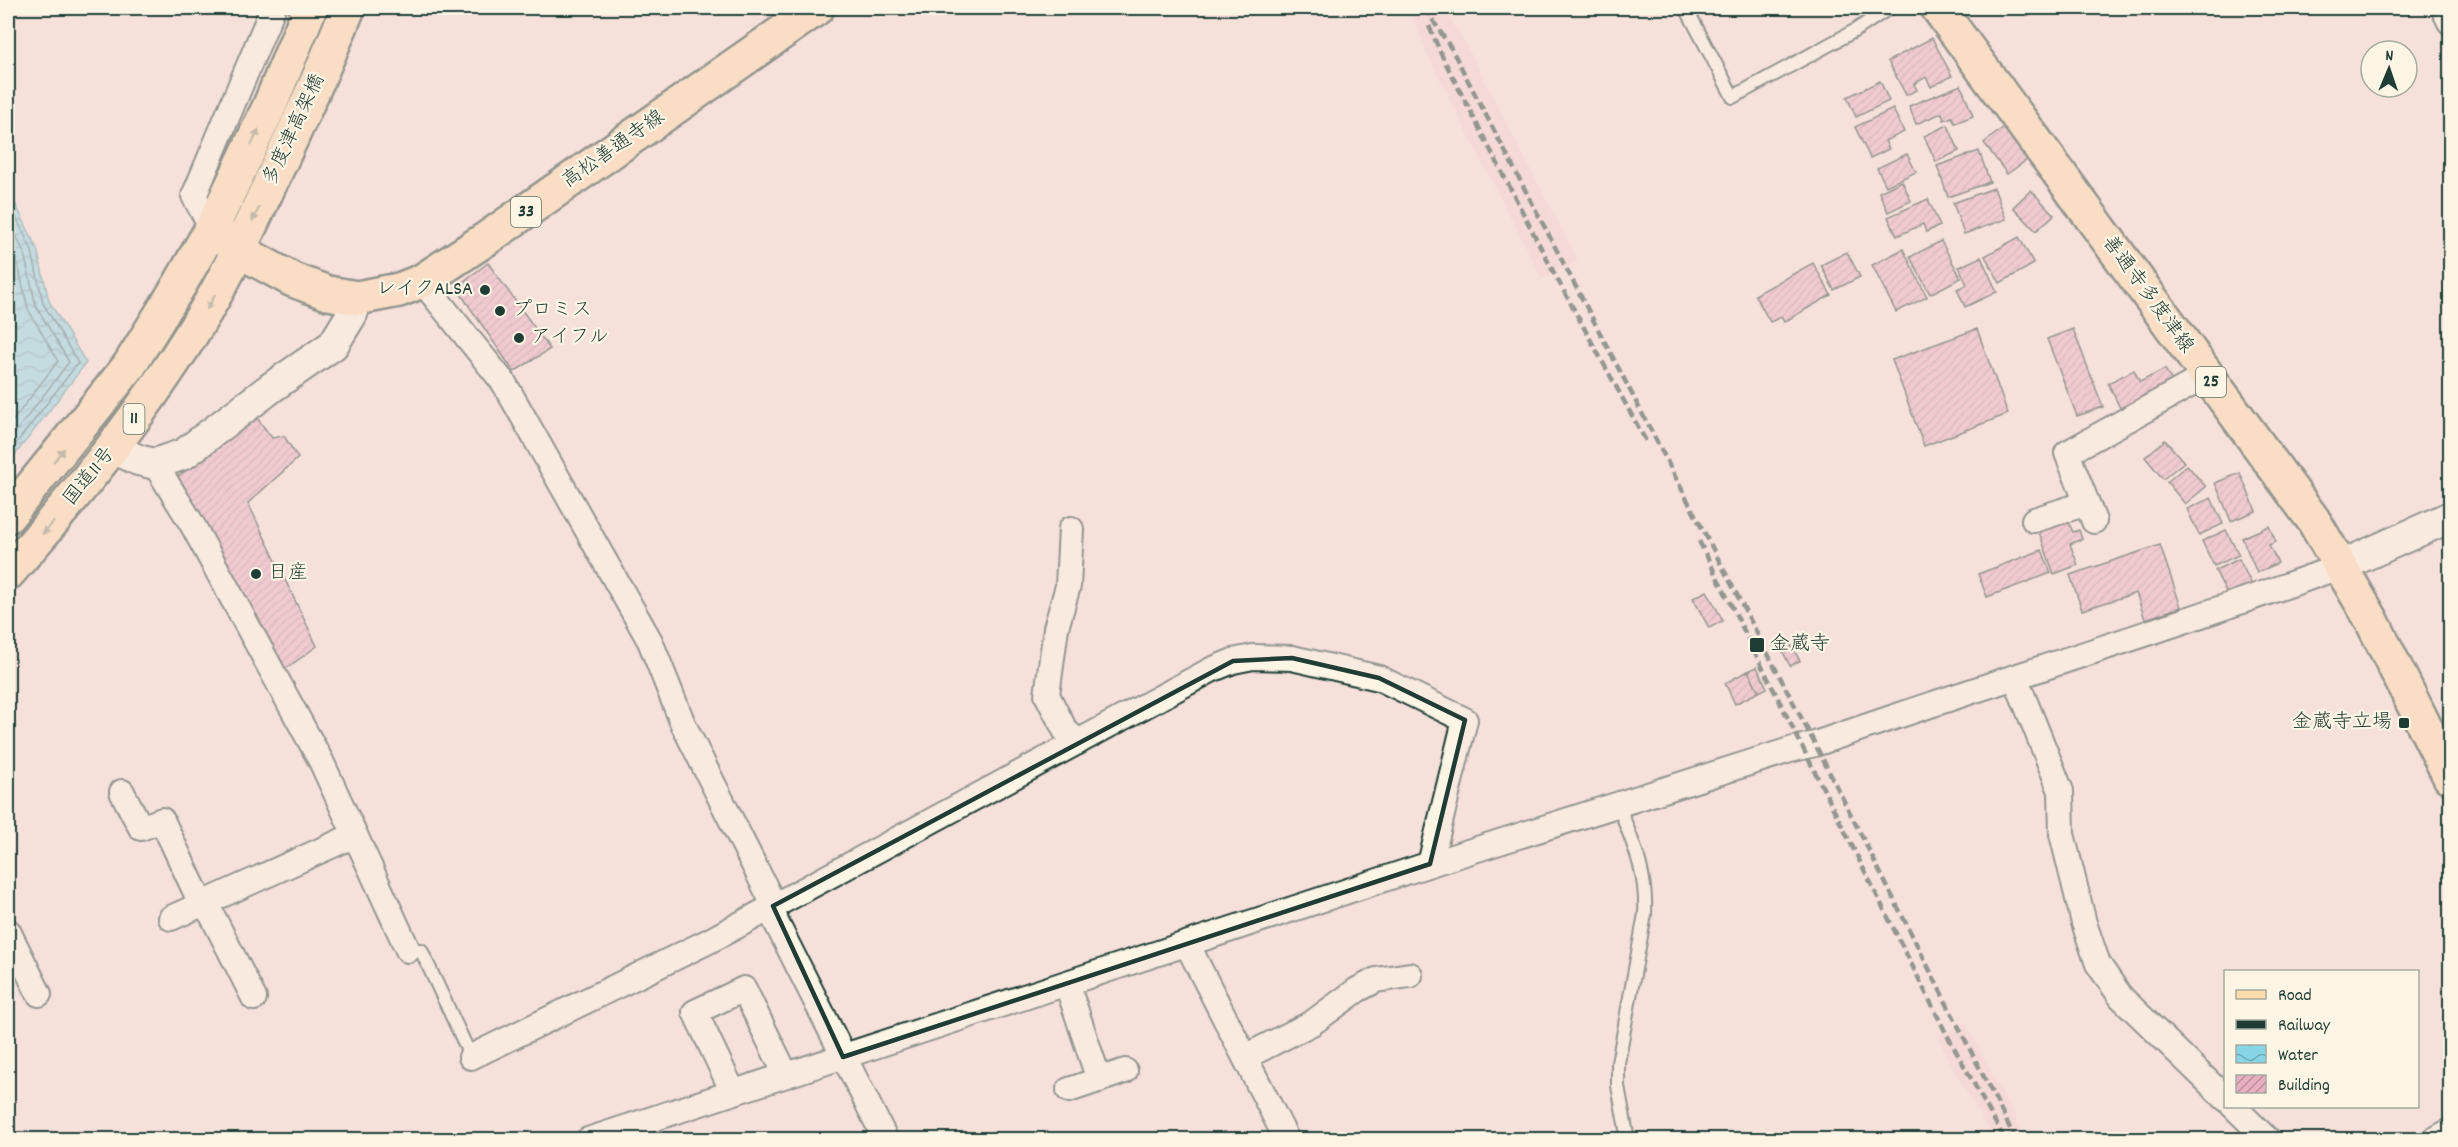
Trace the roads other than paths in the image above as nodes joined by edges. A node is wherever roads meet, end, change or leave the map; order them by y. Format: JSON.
{"nodes":[{"id":1,"x":273,"y":8,"type":"edge"},
{"id":2,"x":295,"y":8,"type":"edge"},
{"id":3,"x":310,"y":8,"type":"edge"},
{"id":4,"x":348,"y":8,"type":"edge"},
{"id":5,"x":357,"y":8,"type":"edge"},
{"id":6,"x":817,"y":8,"type":"edge"},
{"id":7,"x":1686,"y":8,"type":"edge"},
{"id":8,"x":1889,"y":8,"type":"edge"},
{"id":9,"x":1938,"y":8,"type":"edge"},
{"id":10,"x":2443,"y":8,"type":"edge"},
{"id":11,"x":2451,"y":22,"type":"edge"},
{"id":12,"x":323,"y":72,"type":"junction"},
{"id":13,"x":270,"y":105,"type":"junction"},
{"id":14,"x":212,"y":228,"type":"junction"},
{"id":15,"x":238,"y":250,"type":"junction"},
{"id":16,"x":422,"y":281,"type":"junction"},
{"id":17,"x":357,"y":297,"type":"junction"},
{"id":18,"x":2206,"y":376,"type":"junction"},
{"id":19,"x":113,"y":448,"type":"junction"},
{"id":20,"x":155,"y":464,"type":"junction"},
{"id":21,"x":8,"y":516,"type":"edge"},
{"id":22,"x":2451,"y":517,"type":"edge"},
{"id":23,"x":2034,"y":520,"type":"dead end"},
{"id":24,"x":1071,"y":529,"type":"dead end"},
{"id":25,"x":2341,"y":566,"type":"junction"},
{"id":26,"x":8,"y":573,"type":"edge"},
{"id":27,"x":2015,"y":676,"type":"junction"},
{"id":28,"x":1078,"y":742,"type":"junction"},
{"id":29,"x":2451,"y":777,"type":"edge"},
{"id":30,"x":123,"y":792,"type":"dead end"},
{"id":31,"x":1618,"y":804,"type":"junction"},
{"id":32,"x":355,"y":835,"type":"junction"},
{"id":33,"x":1430,"y":864,"type":"junction"},
{"id":34,"x":204,"y":903,"type":"junction"},
{"id":35,"x":773,"y":906,"type":"junction"},
{"id":36,"x":171,"y":918,"type":"dead end"},
{"id":37,"x":8,"y":931,"type":"edge"},
{"id":38,"x":1187,"y":944,"type":"junction"},
{"id":39,"x":408,"y":950,"type":"joint"},
{"id":40,"x":14,"y":960,"type":"edge"},
{"id":41,"x":1410,"y":975,"type":"dead end"},
{"id":42,"x":1067,"y":984,"type":"junction"},
{"id":43,"x":39,"y":994,"type":"dead end"},
{"id":44,"x":254,"y":998,"type":"dead end"},
{"id":45,"x":471,"y":1057,"type":"joint"},
{"id":46,"x":843,"y":1057,"type":"junction"},
{"id":47,"x":1245,"y":1057,"type":"junction"},
{"id":48,"x":1125,"y":1071,"type":"dead end"},
{"id":49,"x":786,"y":1075,"type":"junction"},
{"id":50,"x":1099,"y":1080,"type":"junction"},
{"id":51,"x":1069,"y":1090,"type":"dead end"},
{"id":52,"x":733,"y":1092,"type":"junction"},
{"id":53,"x":2224,"y":1097,"type":"edge"},
{"id":54,"x":2235,"y":1108,"type":"edge"},
{"id":55,"x":2451,"y":1131,"type":"edge"},
{"id":56,"x":588,"y":1140,"type":"edge"},
{"id":57,"x":886,"y":1140,"type":"edge"},
{"id":58,"x":1287,"y":1140,"type":"edge"},
{"id":59,"x":1628,"y":1140,"type":"edge"},
{"id":60,"x":2268,"y":1140,"type":"edge"},
{"id":61,"x":2434,"y":1140,"type":"edge"}],
"edges":[{"from":1,"to":14,"type":"street"},
{"from":2,"to":13,"type":"main road"},
{"from":3,"to":13,"type":"main road","name":"多度津高架橋","number":"11"},
{"from":4,"to":12,"type":"main road","name":"多度津高架橋","number":"11"},
{"from":5,"to":12,"type":"main road"},
{"from":6,"to":16,"type":"main road","name":"高松善通寺線","number":"33"},
{"from":7,"to":8,"type":"lane"},
{"from":9,"to":18,"type":"main road","name":"善通寺多度津線","number":"25"},
{"from":10,"to":11,"type":"street"},
{"from":12,"to":15,"type":"main road","name":"多度津高架橋","number":"11","one_way":true},
{"from":14,"to":13,"type":"main road","name":"多度津高架橋","number":"11","one_way":true},
{"from":14,"to":15,"type":"main road","name":"高松善通寺線","number":"33"},
{"from":21,"to":14,"type":"main road","name":"国道11号","number":"11","one_way":true},
{"from":15,"to":17,"type":"main road","name":"高松善通寺線","number":"33"},
{"from":15,"to":19,"type":"main road","name":"国道11号","number":"11","one_way":true},
{"from":16,"to":17,"type":"main road","name":"高松善通寺線","number":"33"},
{"from":16,"to":35,"type":"street"},
{"from":17,"to":20,"type":"street"},
{"from":18,"to":23,"type":"street"},
{"from":18,"to":25,"type":"main road","name":"善通寺多度津線","number":"25"},
{"from":19,"to":20,"type":"street"},
{"from":19,"to":26,"type":"main road","name":"国道11号","number":"11","one_way":true},
{"from":20,"to":32,"type":"street"},
{"from":22,"to":25,"type":"street"},
{"from":24,"to":28,"type":"street"},
{"from":25,"to":27,"type":"street"},
{"from":25,"to":29,"type":"main road","name":"善通寺多度津線","number":"25"},
{"from":27,"to":31,"type":"street"},
{"from":27,"to":53,"type":"street"},
{"from":28,"to":33,"type":"street"},
{"from":28,"to":35,"type":"street"},
{"from":30,"to":34,"type":"street"},
{"from":31,"to":33,"type":"street"},
{"from":31,"to":59,"type":"lane"},
{"from":32,"to":34,"type":"street"},
{"from":32,"to":39,"type":"street"},
{"from":33,"to":38,"type":"street"},
{"from":34,"to":36,"type":"street"},
{"from":34,"to":44,"type":"street"},
{"from":35,"to":45,"type":"street"},
{"from":35,"to":46,"type":"street"},
{"from":37,"to":40,"type":"street"},
{"from":38,"to":42,"type":"street"},
{"from":38,"to":47,"type":"street"},
{"from":39,"to":45,"type":"lane"},
{"from":40,"to":43,"type":"street"},
{"from":41,"to":47,"type":"street"},
{"from":42,"to":46,"type":"street"},
{"from":42,"to":50,"type":"street"},
{"from":46,"to":49,"type":"street"},
{"from":46,"to":57,"type":"street"},
{"from":47,"to":58,"type":"street"},
{"from":48,"to":50,"type":"street"},
{"from":49,"to":52,"type":"street"},
{"from":49,"to":52,"type":"street"},
{"from":50,"to":51,"type":"street"},
{"from":52,"to":56,"type":"street"},
{"from":54,"to":60,"type":"street"},
{"from":55,"to":61,"type":"street"}]}
